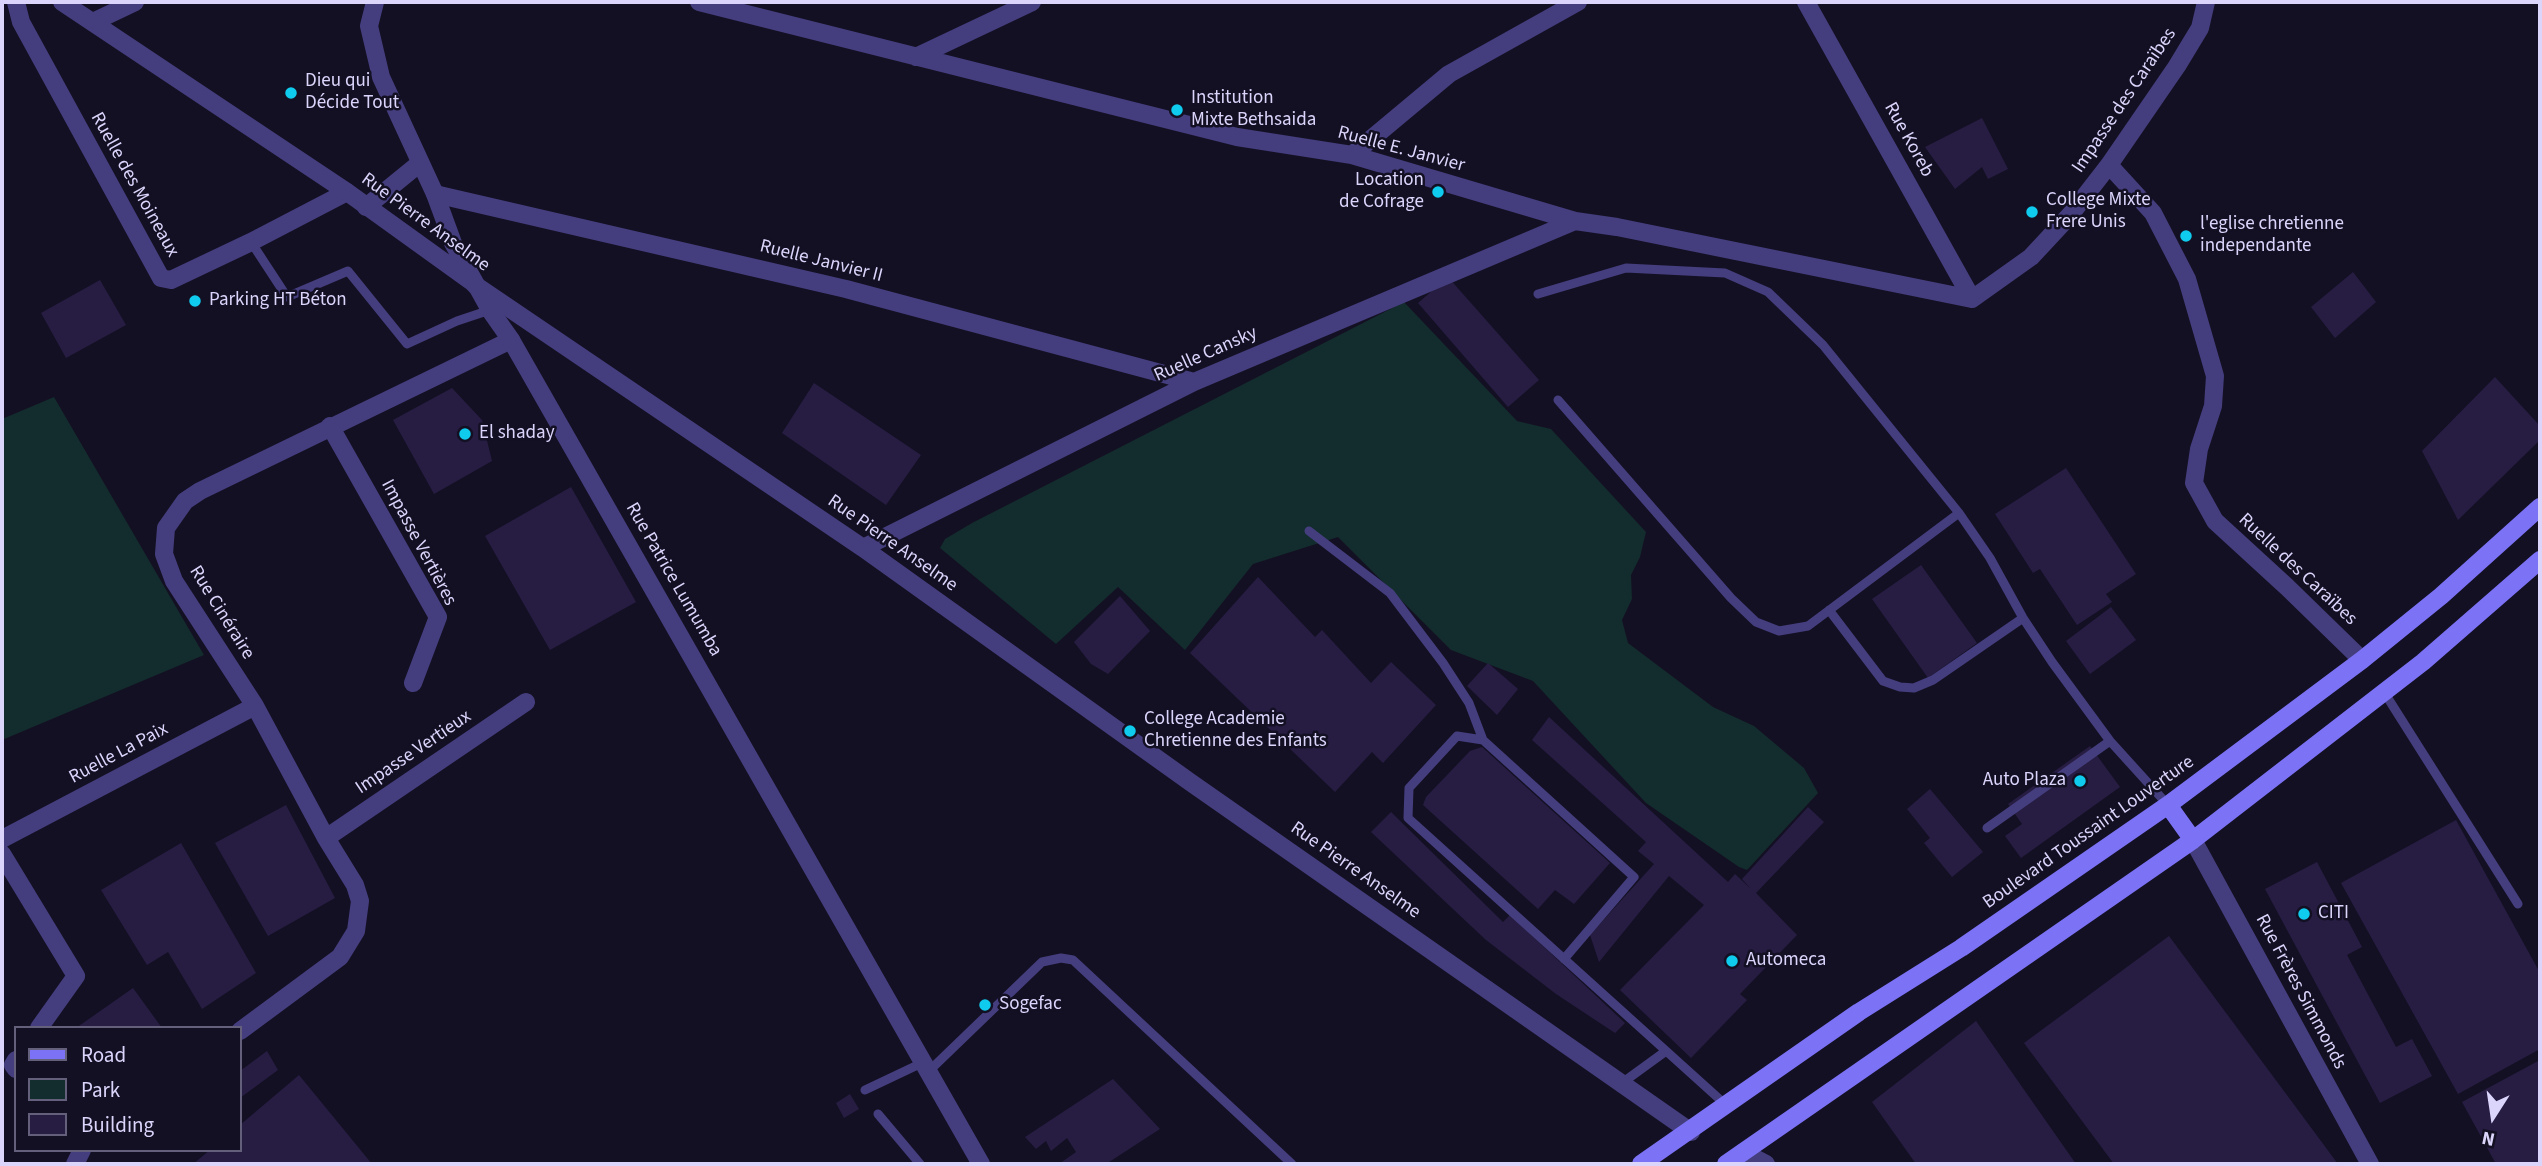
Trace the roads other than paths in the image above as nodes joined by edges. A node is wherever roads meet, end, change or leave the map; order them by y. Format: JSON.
{"nodes":[{"id":1,"x":16,"y":2,"type":"edge"},
{"id":2,"x":62,"y":2,"type":"edge"},
{"id":3,"x":135,"y":2,"type":"edge"},
{"id":4,"x":375,"y":2,"type":"edge"},
{"id":5,"x":699,"y":2,"type":"edge"},
{"id":6,"x":1032,"y":2,"type":"edge"},
{"id":7,"x":1578,"y":2,"type":"edge"},
{"id":8,"x":1808,"y":2,"type":"edge"},
{"id":9,"x":2206,"y":2,"type":"edge"},
{"id":10,"x":93,"y":22,"type":"junction"},
{"id":11,"x":916,"y":57,"type":"junction"},
{"id":12,"x":1352,"y":155,"type":"junction"},
{"id":13,"x":420,"y":163,"type":"junction"},
{"id":14,"x":2109,"y":165,"type":"junction"},
{"id":15,"x":347,"y":192,"type":"junction"},
{"id":16,"x":435,"y":194,"type":"junction"},
{"id":17,"x":366,"y":207,"type":"junction"},
{"id":18,"x":1575,"y":221,"type":"junction"},
{"id":19,"x":251,"y":242,"type":"junction"},
{"id":20,"x":475,"y":285,"type":"junction"},
{"id":21,"x":1538,"y":294,"type":"dead end"},
{"id":22,"x":1972,"y":299,"type":"junction"},
{"id":23,"x":490,"y":310,"type":"junction"},
{"id":24,"x":511,"y":340,"type":"junction"},
{"id":25,"x":1194,"y":382,"type":"junction"},
{"id":26,"x":1558,"y":400,"type":"dead end"},
{"id":27,"x":330,"y":426,"type":"junction"},
{"id":28,"x":2540,"y":507,"type":"edge"},
{"id":29,"x":1959,"y":513,"type":"junction"},
{"id":30,"x":1309,"y":531,"type":"dead end"},
{"id":31,"x":863,"y":548,"type":"junction"},
{"id":32,"x":2540,"y":561,"type":"edge"},
{"id":33,"x":1829,"y":610,"type":"junction"},
{"id":34,"x":2023,"y":618,"type":"junction"},
{"id":35,"x":2361,"y":660,"type":"junction"},
{"id":36,"x":413,"y":683,"type":"dead end"},
{"id":37,"x":2384,"y":692,"type":"junction"},
{"id":38,"x":526,"y":702,"type":"dead end"},
{"id":39,"x":255,"y":706,"type":"junction"},
{"id":40,"x":1483,"y":740,"type":"junction"},
{"id":41,"x":2110,"y":741,"type":"junction"},
{"id":42,"x":2168,"y":805,"type":"junction"},
{"id":43,"x":1987,"y":828,"type":"dead end"},
{"id":44,"x":326,"y":838,"type":"junction"},
{"id":45,"x":2,"y":839,"type":"edge"},
{"id":46,"x":2193,"y":840,"type":"junction"},
{"id":47,"x":2,"y":855,"type":"edge"},
{"id":48,"x":2518,"y":904,"type":"dead end"},
{"id":49,"x":1564,"y":959,"type":"junction"},
{"id":50,"x":40,"y":1026,"type":"edge"},
{"id":51,"x":242,"y":1030,"type":"edge"},
{"id":52,"x":1666,"y":1051,"type":"junction"},
{"id":53,"x":926,"y":1067,"type":"junction"},
{"id":54,"x":1622,"y":1083,"type":"junction"},
{"id":55,"x":865,"y":1090,"type":"dead end"},
{"id":56,"x":1727,"y":1106,"type":"junction"},
{"id":57,"x":878,"y":1114,"type":"dead end"},
{"id":58,"x":1691,"y":1132,"type":"junction"},
{"id":59,"x":1743,"y":1152,"type":"junction"},
{"id":60,"x":920,"y":1164,"type":"edge"},
{"id":61,"x":981,"y":1164,"type":"edge"},
{"id":62,"x":1293,"y":1164,"type":"edge"},
{"id":63,"x":1641,"y":1164,"type":"edge"},
{"id":64,"x":1726,"y":1164,"type":"edge"},
{"id":65,"x":1766,"y":1164,"type":"edge"},
{"id":66,"x":2370,"y":1164,"type":"edge"}],
"edges":[{"from":1,"to":19,"type":"street","name":"Ruelle des Moineaux"},
{"from":2,"to":10,"type":"street","name":"Rue Pierre Anselme"},
{"from":3,"to":10,"type":"street"},
{"from":4,"to":13,"type":"street","name":"Rue Patrice Lumumba"},
{"from":5,"to":11,"type":"street","name":"Ruelle E. Janvier"},
{"from":6,"to":11,"type":"street"},
{"from":7,"to":12,"type":"street"},
{"from":8,"to":22,"type":"street","name":"Rue Koreb"},
{"from":9,"to":14,"type":"street","name":"Impasse des Caraïbes"},
{"from":10,"to":15,"type":"street","name":"Rue Pierre Anselme"},
{"from":11,"to":12,"type":"street","name":"Ruelle E. Janvier"},
{"from":12,"to":18,"type":"street","name":"Ruelle E. Janvier"},
{"from":13,"to":16,"type":"street","name":"Rue Patrice Lumumba"},
{"from":13,"to":17,"type":"street"},
{"from":14,"to":22,"type":"street","name":"Impasse des Caraïbes"},
{"from":14,"to":35,"type":"street","name":"Ruelle des Caraïbes"},
{"from":15,"to":17,"type":"street","name":"Rue Pierre Anselme"},
{"from":15,"to":19,"type":"street","name":"Ruelle des Moineaux"},
{"from":16,"to":20,"type":"street","name":"Rue Patrice Lumumba"},
{"from":16,"to":25,"type":"street","name":"Ruelle Janvier II"},
{"from":17,"to":20,"type":"street","name":"Rue Pierre Anselme"},
{"from":18,"to":22,"type":"street","name":"Ruelle E. Janvier"},
{"from":18,"to":25,"type":"street","name":"Ruelle Cansky"},
{"from":19,"to":23,"type":"lane"},
{"from":20,"to":23,"type":"street","name":"Rue Patrice Lumumba"},
{"from":20,"to":31,"type":"street","name":"Rue Pierre Anselme"},
{"from":21,"to":29,"type":"lane"},
{"from":23,"to":24,"type":"street","name":"Rue Patrice Lumumba"},
{"from":24,"to":27,"type":"street","name":"Rue Cinéraire"},
{"from":24,"to":53,"type":"street","name":"Rue Patrice Lumumba"},
{"from":25,"to":31,"type":"street","name":"Ruelle Cansky"},
{"from":26,"to":33,"type":"lane"},
{"from":27,"to":36,"type":"street","name":"Impasse Vertières"},
{"from":27,"to":39,"type":"street","name":"Rue Cinéraire"},
{"from":28,"to":35,"type":"main road","name":"Boulevard Toussaint Louverture"},
{"from":29,"to":33,"type":"lane"},
{"from":29,"to":34,"type":"lane"},
{"from":30,"to":40,"type":"lane"},
{"from":31,"to":54,"type":"street","name":"Rue Pierre Anselme"},
{"from":32,"to":37,"type":"main road"},
{"from":33,"to":34,"type":"lane"},
{"from":34,"to":41,"type":"lane"},
{"from":35,"to":42,"type":"main road","name":"Boulevard Toussaint Louverture"},
{"from":37,"to":46,"type":"main road"},
{"from":37,"to":48,"type":"lane"},
{"from":38,"to":44,"type":"street","name":"Impasse Vertieux"},
{"from":39,"to":44,"type":"street","name":"Rue Cinéraire"},
{"from":39,"to":45,"type":"street","name":"Ruelle La Paix"},
{"from":40,"to":49,"type":"lane"},
{"from":40,"to":49,"type":"lane"},
{"from":41,"to":42,"type":"lane"},
{"from":41,"to":43,"type":"lane"},
{"from":42,"to":46,"type":"main road"},
{"from":42,"to":56,"type":"main road","name":"Boulevard Toussaint Louverture"},
{"from":44,"to":51,"type":"street","name":"Rue Cinéraire"},
{"from":46,"to":59,"type":"main road"},
{"from":46,"to":66,"type":"street","name":"Rue Frères Simmonds"},
{"from":47,"to":50,"type":"street"},
{"from":49,"to":52,"type":"lane"},
{"from":52,"to":54,"type":"lane"},
{"from":52,"to":56,"type":"lane"},
{"from":53,"to":55,"type":"lane"},
{"from":53,"to":61,"type":"street","name":"Rue Patrice Lumumba"},
{"from":53,"to":62,"type":"lane"},
{"from":54,"to":58,"type":"street","name":"Rue Pierre Anselme"},
{"from":56,"to":58,"type":"main road","name":"Boulevard Toussaint Louverture"},
{"from":57,"to":60,"type":"lane"},
{"from":58,"to":63,"type":"main road","name":"Boulevard Toussaint Louverture"},
{"from":59,"to":64,"type":"main road"},
{"from":59,"to":65,"type":"street"}]}
